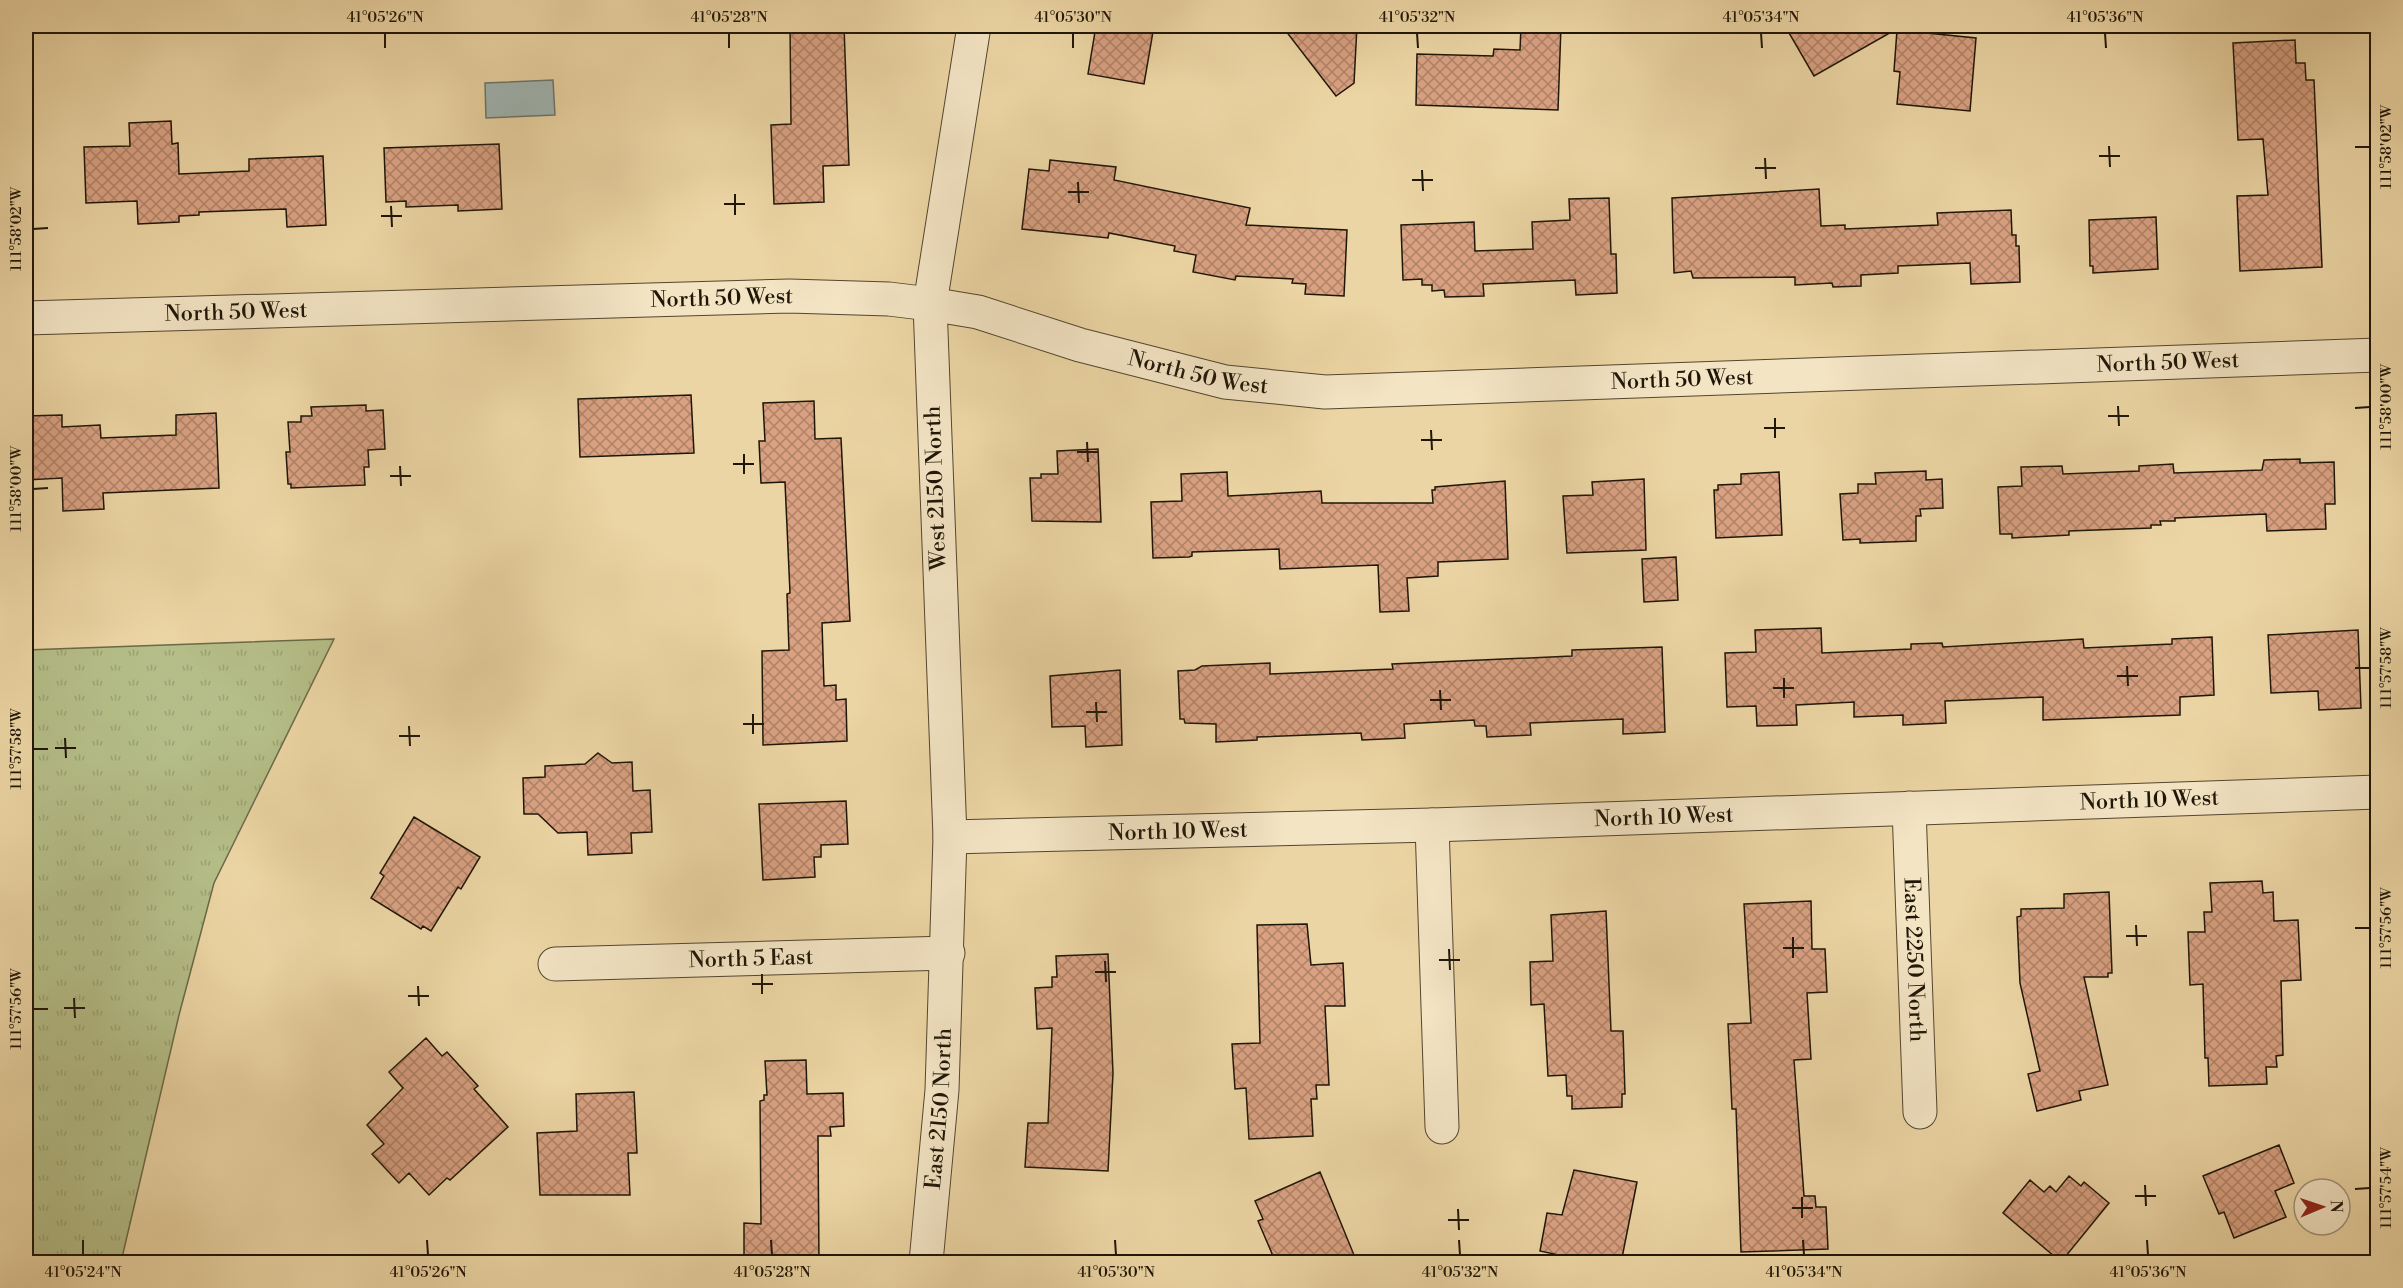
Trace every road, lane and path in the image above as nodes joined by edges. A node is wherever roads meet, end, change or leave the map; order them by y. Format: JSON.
{"nodes":[{"id":1,"x":974,"y":26,"type":"edge"},
{"id":2,"x":930,"y":304,"type":"junction"},
{"id":3,"x":26,"y":318,"type":"edge"},
{"id":4,"x":2378,"y":355,"type":"edge"},
{"id":5,"x":2378,"y":792,"type":"edge"},
{"id":6,"x":1909,"y":808,"type":"junction"},
{"id":7,"x":1432,"y":825,"type":"junction"},
{"id":8,"x":950,"y":837,"type":"junction"},
{"id":9,"x":948,"y":953,"type":"junction"},
{"id":10,"x":555,"y":964,"type":"dead end"},
{"id":11,"x":1920,"y":1112,"type":"dead end"},
{"id":12,"x":1442,"y":1127,"type":"dead end"},
{"id":13,"x":926,"y":1263,"type":"edge"}],
"edges":[{"from":1,"to":2,"type":"street","name":"West 2150 North"},
{"from":2,"to":3,"type":"street","name":"North 50 West"},
{"from":2,"to":4,"type":"street","name":"North 50 West"},
{"from":2,"to":8,"type":"street","name":"West 2150 North"},
{"from":5,"to":6,"type":"street","name":"North 10 West"},
{"from":6,"to":7,"type":"street","name":"North 10 West"},
{"from":6,"to":11,"type":"street","name":"East 2250 North"},
{"from":7,"to":8,"type":"street","name":"North 10 West"},
{"from":7,"to":12,"type":"street"},
{"from":8,"to":9,"type":"street","name":"West 2150 North"},
{"from":9,"to":10,"type":"street","name":"North 5 East"},
{"from":9,"to":13,"type":"street","name":"East 2150 North"}]}
